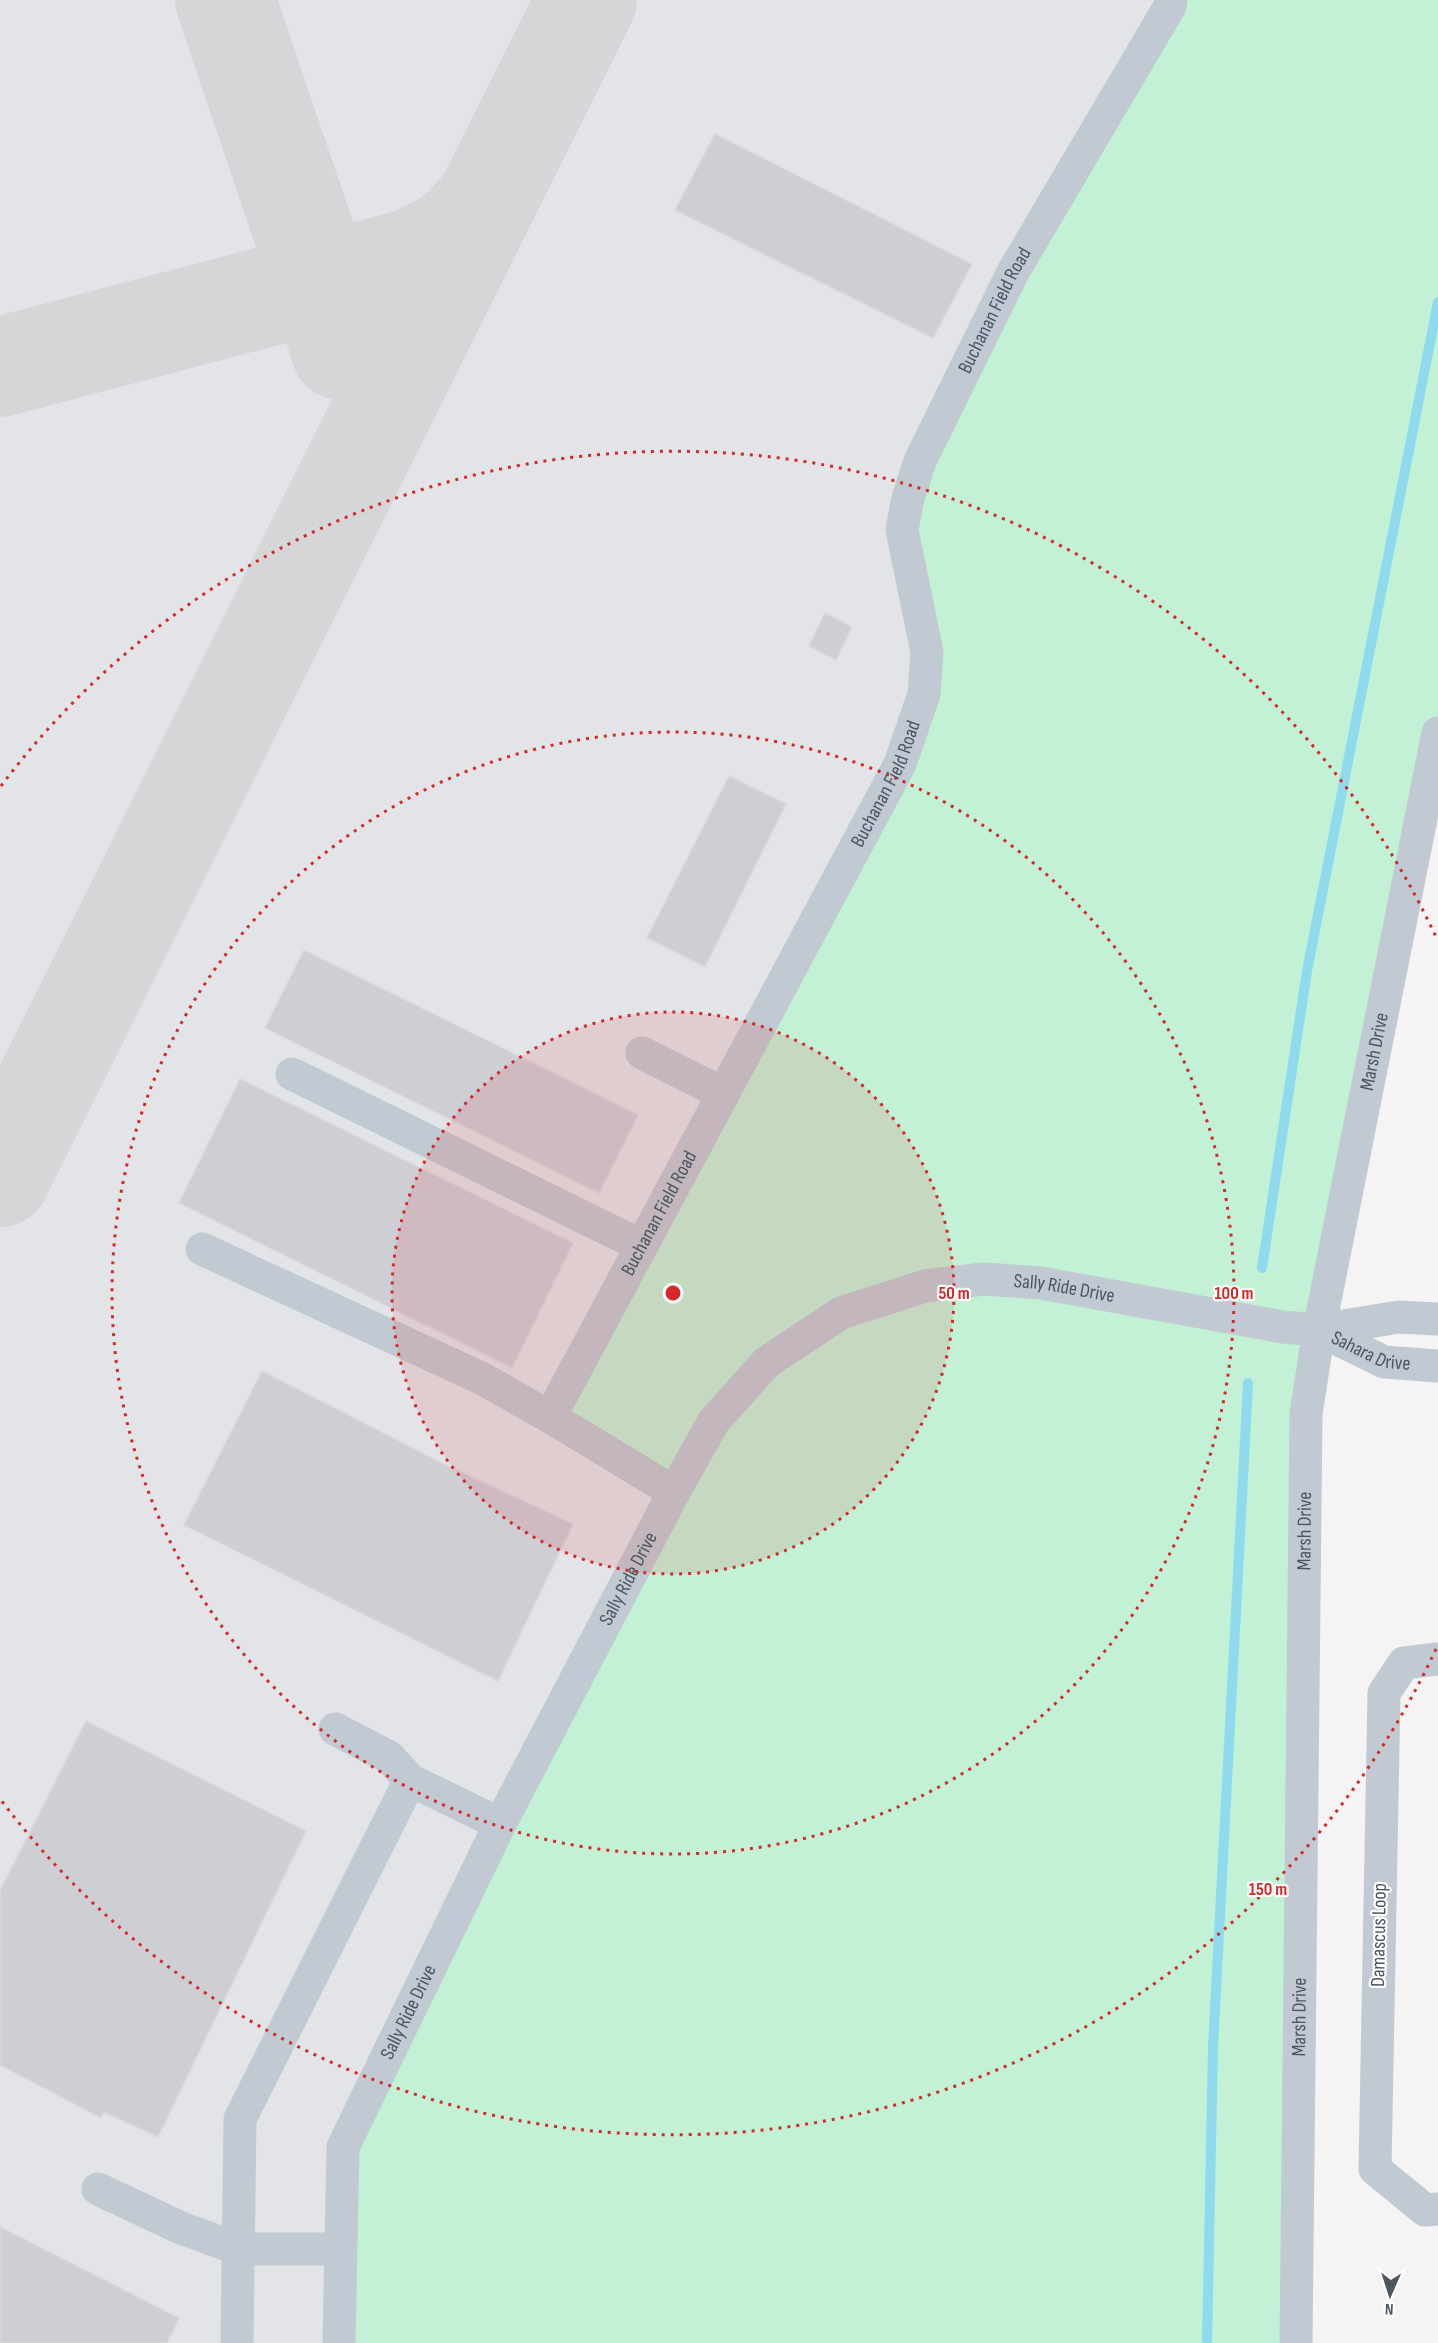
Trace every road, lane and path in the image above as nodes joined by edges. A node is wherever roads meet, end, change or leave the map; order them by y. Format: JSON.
{"nodes":[{"id":1,"x":1171,"y":0,"type":"edge"},
{"id":2,"x":1438,"y":733,"type":"edge"},
{"id":3,"x":642,"y":1053,"type":"dead end"},
{"id":4,"x":291,"y":1074,"type":"dead end"},
{"id":5,"x":722,"y":1093,"type":"junction"},
{"id":6,"x":640,"y":1245,"type":"junction"},
{"id":7,"x":202,"y":1249,"type":"dead end"},
{"id":8,"x":1438,"y":1319,"type":"edge"},
{"id":9,"x":1319,"y":1330,"type":"junction"},
{"id":10,"x":1438,"y":1366,"type":"edge"},
{"id":11,"x":550,"y":1417,"type":"junction"},
{"id":12,"x":674,"y":1492,"type":"junction"},
{"id":13,"x":1438,"y":1659,"type":"edge"},
{"id":14,"x":335,"y":1729,"type":"dead end"},
{"id":15,"x":410,"y":1780,"type":"junction"},
{"id":16,"x":500,"y":1824,"type":"junction"},
{"id":17,"x":98,"y":2189,"type":"dead end"},
{"id":18,"x":1438,"y":2209,"type":"edge"},
{"id":19,"x":239,"y":2249,"type":"junction"},
{"id":20,"x":340,"y":2249,"type":"junction"},
{"id":21,"x":237,"y":2343,"type":"edge"},
{"id":22,"x":339,"y":2343,"type":"edge"},
{"id":23,"x":1296,"y":2343,"type":"edge"}],
"edges":[{"from":1,"to":5,"type":"street","name":"Buchanan Field Road"},
{"from":2,"to":9,"type":"street","name":"Marsh Drive"},
{"from":3,"to":5,"type":"street"},
{"from":4,"to":6,"type":"street"},
{"from":5,"to":6,"type":"street","name":"Buchanan Field Road"},
{"from":6,"to":11,"type":"street","name":"Buchanan Field Road"},
{"from":7,"to":11,"type":"street"},
{"from":8,"to":9,"type":"street","name":"Sahara Drive"},
{"from":9,"to":10,"type":"street","name":"Sahara Drive"},
{"from":9,"to":12,"type":"street","name":"Sally Ride Drive"},
{"from":9,"to":23,"type":"street","name":"Marsh Drive"},
{"from":11,"to":12,"type":"street"},
{"from":12,"to":16,"type":"street","name":"Sally Ride Drive"},
{"from":13,"to":18,"type":"street","name":"Damascus Loop"},
{"from":14,"to":15,"type":"street"},
{"from":15,"to":16,"type":"street"},
{"from":15,"to":19,"type":"street"},
{"from":16,"to":20,"type":"street","name":"Sally Ride Drive"},
{"from":17,"to":19,"type":"street"},
{"from":19,"to":20,"type":"street"},
{"from":19,"to":21,"type":"street"},
{"from":20,"to":22,"type":"street","name":"Sally Ride Drive"}]}
